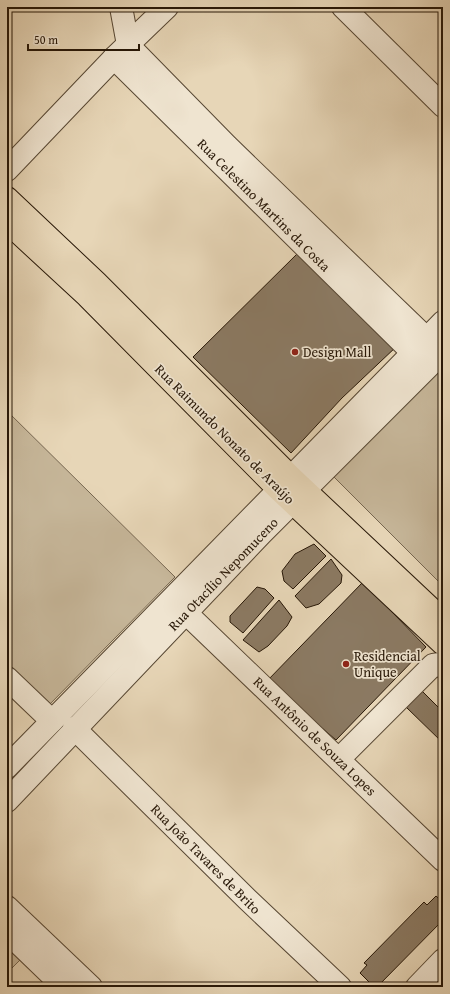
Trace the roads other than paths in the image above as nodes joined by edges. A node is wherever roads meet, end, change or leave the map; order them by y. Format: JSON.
{"nodes":[{"id":1,"x":121,"y":7,"type":"edge"},
{"id":2,"x":167,"y":7,"type":"edge"},
{"id":3,"x":343,"y":7,"type":"edge"},
{"id":4,"x":121,"y":51,"type":"junction"},
{"id":5,"x":443,"y":106,"type":"edge"},
{"id":6,"x":7,"y":170,"type":"edge"},
{"id":7,"x":7,"y":198,"type":"edge"},
{"id":8,"x":7,"y":222,"type":"edge"},
{"id":9,"x":443,"y":322,"type":"edge"},
{"id":10,"x":428,"y":348,"type":"edge"},
{"id":11,"x":292,"y":489,"type":"junction"},
{"id":12,"x":186,"y":613,"type":"junction"},
{"id":13,"x":443,"y":620,"type":"edge"},
{"id":14,"x":443,"y":644,"type":"edge"},
{"id":15,"x":443,"y":666,"type":"edge"},
{"id":16,"x":7,"y":678,"type":"edge"},
{"id":17,"x":52,"y":721,"type":"junction"},
{"id":18,"x":74,"y":728,"type":"junction"},
{"id":19,"x":343,"y":754,"type":"junction"},
{"id":20,"x":7,"y":767,"type":"edge"},
{"id":21,"x":7,"y":801,"type":"edge"},
{"id":22,"x":443,"y":860,"type":"edge"},
{"id":23,"x":7,"y":907,"type":"edge"},
{"id":24,"x":7,"y":932,"type":"edge"},
{"id":25,"x":443,"y":960,"type":"edge"},
{"id":26,"x":64,"y":987,"type":"edge"},
{"id":27,"x":91,"y":987,"type":"edge"},
{"id":28,"x":340,"y":987,"type":"edge"},
{"id":29,"x":417,"y":987,"type":"edge"}],
"edges":[{"from":1,"to":4,"type":"street"},
{"from":2,"to":4,"type":"street"},
{"from":3,"to":5,"type":"street"},
{"from":4,"to":6,"type":"street"},
{"from":4,"to":10,"type":"street","name":"Rua Celestino Martins da Costa"},
{"from":7,"to":11,"type":"main road","name":"Rua Raimundo Nonato de Araújo"},
{"from":8,"to":11,"type":"main road","name":"Rua Raimundo Nonato de Araújo"},
{"from":9,"to":10,"type":"street","name":"Rua Otacílio Nepomuceno"},
{"from":10,"to":11,"type":"street","name":"Rua Otacílio Nepomuceno"},
{"from":10,"to":11,"type":"street","name":"Rua Otacílio Nepomuceno"},
{"from":11,"to":12,"type":"street","name":"Rua Otacílio Nepomuceno"},
{"from":11,"to":13,"type":"main road","name":"Rua Raimundo Nonato de Araújo"},
{"from":11,"to":14,"type":"main road","name":"Rua Raimundo Nonato de Araújo"},
{"from":11,"to":17,"type":"street","name":"Rua Otacílio Nepomuceno"},
{"from":12,"to":18,"type":"street","name":"Rua Otacílio Nepomuceno"},
{"from":12,"to":19,"type":"street","name":"Rua Antônio de Souza Lopes"},
{"from":15,"to":19,"type":"street"},
{"from":16,"to":17,"type":"street"},
{"from":17,"to":20,"type":"street","name":"Rua Otacílio Nepomuceno"},
{"from":18,"to":21,"type":"street","name":"Rua Otacílio Nepomuceno"},
{"from":18,"to":28,"type":"street","name":"Rua João Tavares de Brito"},
{"from":19,"to":22,"type":"street","name":"Rua Antônio de Souza Lopes"},
{"from":23,"to":27,"type":"street"},
{"from":24,"to":26,"type":"street"},
{"from":25,"to":29,"type":"street"}]}
